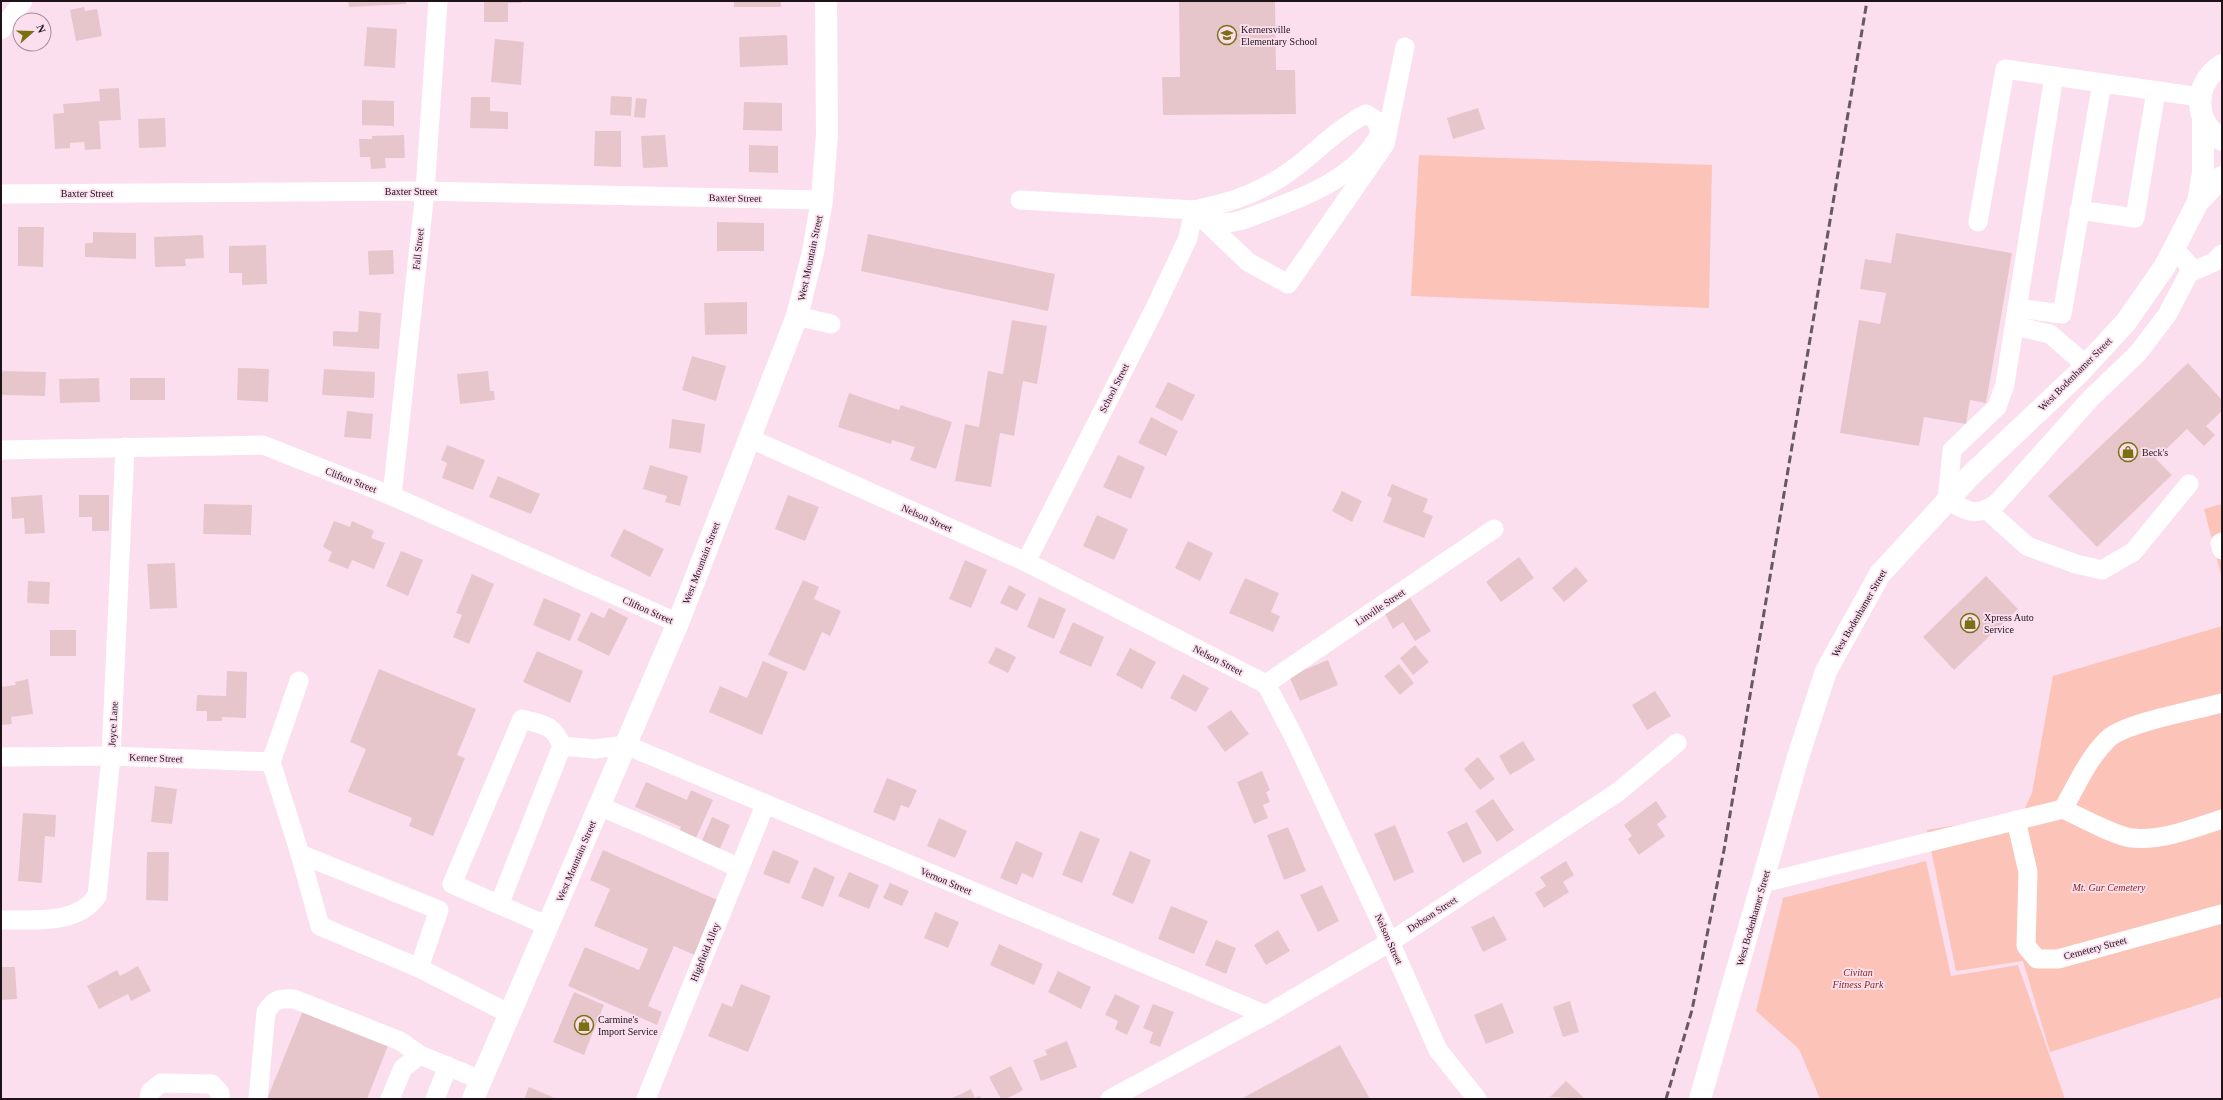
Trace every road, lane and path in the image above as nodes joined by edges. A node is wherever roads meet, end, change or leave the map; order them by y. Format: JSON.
{"nodes":[{"id":1,"x":23,"y":1,"type":"edge"},
{"id":2,"x":438,"y":1,"type":"edge"},
{"id":3,"x":826,"y":1,"type":"edge"},
{"id":4,"x":1,"y":30,"type":"edge"},
{"id":5,"x":1405,"y":47,"type":"dead end"},
{"id":6,"x":2222,"y":65,"type":"edge"},
{"id":7,"x":2054,"y":76,"type":"junction"},
{"id":8,"x":2102,"y":83,"type":"junction"},
{"id":9,"x":2156,"y":91,"type":"junction"},
{"id":10,"x":2200,"y":97,"type":"junction"},
{"id":11,"x":2203,"y":119,"type":"junction"},
{"id":12,"x":2222,"y":140,"type":"edge"},
{"id":13,"x":2222,"y":177,"type":"edge"},
{"id":14,"x":425,"y":191,"type":"junction"},
{"id":15,"x":1,"y":194,"type":"edge"},
{"id":16,"x":822,"y":200,"type":"junction"},
{"id":17,"x":1020,"y":200,"type":"dead end"},
{"id":18,"x":2198,"y":202,"type":"junction"},
{"id":19,"x":1194,"y":210,"type":"junction"},
{"id":20,"x":2079,"y":210,"type":"junction"},
{"id":21,"x":1978,"y":222,"type":"dead end"},
{"id":22,"x":2173,"y":252,"type":"junction"},
{"id":23,"x":2222,"y":254,"type":"edge"},
{"id":24,"x":2189,"y":273,"type":"junction"},
{"id":25,"x":797,"y":316,"type":"junction"},
{"id":26,"x":2016,"y":317,"type":"junction"},
{"id":27,"x":831,"y":324,"type":"dead end"},
{"id":28,"x":2086,"y":365,"type":"junction"},
{"id":29,"x":749,"y":438,"type":"junction"},
{"id":30,"x":125,"y":447,"type":"junction"},
{"id":31,"x":1,"y":450,"type":"edge"},
{"id":32,"x":2189,"y":484,"type":"dead end"},
{"id":33,"x":392,"y":496,"type":"junction"},
{"id":34,"x":1947,"y":500,"type":"junction"},
{"id":35,"x":1987,"y":510,"type":"junction"},
{"id":36,"x":1494,"y":529,"type":"dead end"},
{"id":37,"x":2222,"y":542,"type":"edge"},
{"id":38,"x":2222,"y":550,"type":"edge"},
{"id":39,"x":1026,"y":562,"type":"junction"},
{"id":40,"x":678,"y":623,"type":"junction"},
{"id":41,"x":300,"y":681,"type":"dead end"},
{"id":42,"x":1266,"y":684,"type":"junction"},
{"id":43,"x":2222,"y":703,"type":"edge"},
{"id":44,"x":1677,"y":743,"type":"dead end"},
{"id":45,"x":626,"y":745,"type":"junction"},
{"id":46,"x":562,"y":746,"type":"junction"},
{"id":47,"x":111,"y":756,"type":"junction"},
{"id":48,"x":1,"y":757,"type":"edge"},
{"id":49,"x":271,"y":762,"type":"junction"},
{"id":50,"x":765,"y":805,"type":"junction"},
{"id":51,"x":599,"y":806,"type":"junction"},
{"id":52,"x":2063,"y":809,"type":"junction"},
{"id":53,"x":2222,"y":819,"type":"edge"},
{"id":54,"x":2016,"y":820,"type":"junction"},
{"id":55,"x":300,"y":854,"type":"junction"},
{"id":56,"x":739,"y":868,"type":"junction"},
{"id":57,"x":1763,"y":883,"type":"junction"},
{"id":58,"x":499,"y":905,"type":"junction"},
{"id":59,"x":2222,"y":914,"type":"edge"},
{"id":60,"x":1,"y":920,"type":"edge"},
{"id":61,"x":548,"y":926,"type":"junction"},
{"id":62,"x":1390,"y":942,"type":"junction"},
{"id":63,"x":419,"y":968,"type":"junction"},
{"id":64,"x":510,"y":1014,"type":"junction"},
{"id":65,"x":1266,"y":1015,"type":"junction"},
{"id":66,"x":420,"y":1056,"type":"junction"},
{"id":67,"x":448,"y":1066,"type":"junction"},
{"id":68,"x":477,"y":1090,"type":"edge"},
{"id":69,"x":1475,"y":1098,"type":"edge"},
{"id":70,"x":149,"y":1099,"type":"edge"},
{"id":71,"x":220,"y":1099,"type":"edge"},
{"id":72,"x":258,"y":1099,"type":"edge"},
{"id":73,"x":390,"y":1099,"type":"edge"},
{"id":74,"x":435,"y":1099,"type":"edge"},
{"id":75,"x":646,"y":1099,"type":"edge"},
{"id":76,"x":1110,"y":1099,"type":"edge"},
{"id":77,"x":1700,"y":1099,"type":"edge"}],
"edges":[{"from":1,"to":4,"type":"street"},
{"from":2,"to":14,"type":"street","name":"Fall Street"},
{"from":3,"to":16,"type":"main road","name":"West Mountain Street"},
{"from":5,"to":19,"type":"street"},
{"from":6,"to":10,"type":"main road","name":"West Bodenhamer Street"},
{"from":7,"to":8,"type":"street"},
{"from":7,"to":21,"type":"street"},
{"from":7,"to":26,"type":"street"},
{"from":8,"to":9,"type":"street"},
{"from":8,"to":20,"type":"street"},
{"from":9,"to":10,"type":"street"},
{"from":9,"to":20,"type":"street"},
{"from":10,"to":11,"type":"main road","name":"West Bodenhamer Street"},
{"from":11,"to":12,"type":"main road","name":"West Bodenhamer Street"},
{"from":11,"to":18,"type":"main road","name":"West Bodenhamer Street"},
{"from":13,"to":18,"type":"main road","name":"West Bodenhamer Street"},
{"from":14,"to":15,"type":"street","name":"Baxter Street"},
{"from":14,"to":16,"type":"street","name":"Baxter Street"},
{"from":14,"to":33,"type":"street","name":"Fall Street"},
{"from":16,"to":25,"type":"main road","name":"West Mountain Street"},
{"from":17,"to":19,"type":"street"},
{"from":18,"to":22,"type":"main road","name":"West Bodenhamer Street"},
{"from":19,"to":19,"type":"street"},
{"from":19,"to":39,"type":"street","name":"School Street"},
{"from":20,"to":26,"type":"street"},
{"from":22,"to":24,"type":"street"},
{"from":22,"to":28,"type":"main road","name":"West Bodenhamer Street"},
{"from":23,"to":24,"type":"street"},
{"from":24,"to":35,"type":"street"},
{"from":25,"to":27,"type":"street"},
{"from":25,"to":29,"type":"main road","name":"West Mountain Street"},
{"from":26,"to":28,"type":"street"},
{"from":26,"to":34,"type":"street"},
{"from":28,"to":34,"type":"main road","name":"West Bodenhamer Street"},
{"from":29,"to":39,"type":"street","name":"Nelson Street"},
{"from":29,"to":40,"type":"main road","name":"West Mountain Street"},
{"from":30,"to":31,"type":"street","name":"Clifton Street"},
{"from":30,"to":33,"type":"street","name":"Clifton Street"},
{"from":30,"to":47,"type":"street","name":"Joyce Lane"},
{"from":32,"to":35,"type":"street"},
{"from":33,"to":40,"type":"street","name":"Clifton Street"},
{"from":34,"to":35,"type":"street"},
{"from":34,"to":57,"type":"main road","name":"West Bodenhamer Street"},
{"from":36,"to":42,"type":"street","name":"Linville Street"},
{"from":37,"to":38,"type":"street"},
{"from":39,"to":42,"type":"street","name":"Nelson Street"},
{"from":40,"to":45,"type":"main road","name":"West Mountain Street"},
{"from":41,"to":49,"type":"street"},
{"from":42,"to":62,"type":"street","name":"Nelson Street"},
{"from":43,"to":52,"type":"street"},
{"from":44,"to":62,"type":"street","name":"Dobson Street"},
{"from":45,"to":46,"type":"street"},
{"from":45,"to":50,"type":"street","name":"Vernon Street"},
{"from":45,"to":51,"type":"main road","name":"West Mountain Street"},
{"from":46,"to":58,"type":"street"},
{"from":46,"to":58,"type":"street"},
{"from":47,"to":48,"type":"street","name":"Kerner Street"},
{"from":47,"to":49,"type":"street","name":"Kerner Street"},
{"from":47,"to":60,"type":"street","name":"Joyce Lane"},
{"from":49,"to":55,"type":"street"},
{"from":50,"to":56,"type":"street","name":"Highfield Alley"},
{"from":50,"to":65,"type":"street","name":"Vernon Street"},
{"from":51,"to":56,"type":"street"},
{"from":51,"to":61,"type":"main road","name":"West Mountain Street"},
{"from":52,"to":53,"type":"street"},
{"from":52,"to":54,"type":"street"},
{"from":54,"to":57,"type":"street"},
{"from":54,"to":59,"type":"street","name":"Cemetery Street"},
{"from":55,"to":63,"type":"street"},
{"from":55,"to":63,"type":"street"},
{"from":56,"to":75,"type":"street","name":"Highfield Alley"},
{"from":57,"to":77,"type":"main road","name":"West Bodenhamer Street"},
{"from":58,"to":61,"type":"street"},
{"from":61,"to":64,"type":"main road","name":"West Mountain Street"},
{"from":62,"to":65,"type":"street","name":"Dobson Street"},
{"from":62,"to":69,"type":"street","name":"Nelson Street"},
{"from":63,"to":64,"type":"street"},
{"from":64,"to":68,"type":"main road","name":"West Mountain Street"},
{"from":65,"to":76,"type":"street","name":"Dobson Street"},
{"from":66,"to":67,"type":"street"},
{"from":66,"to":72,"type":"street"},
{"from":66,"to":73,"type":"street"},
{"from":67,"to":68,"type":"street"},
{"from":67,"to":74,"type":"street"},
{"from":70,"to":71,"type":"street"}]}
